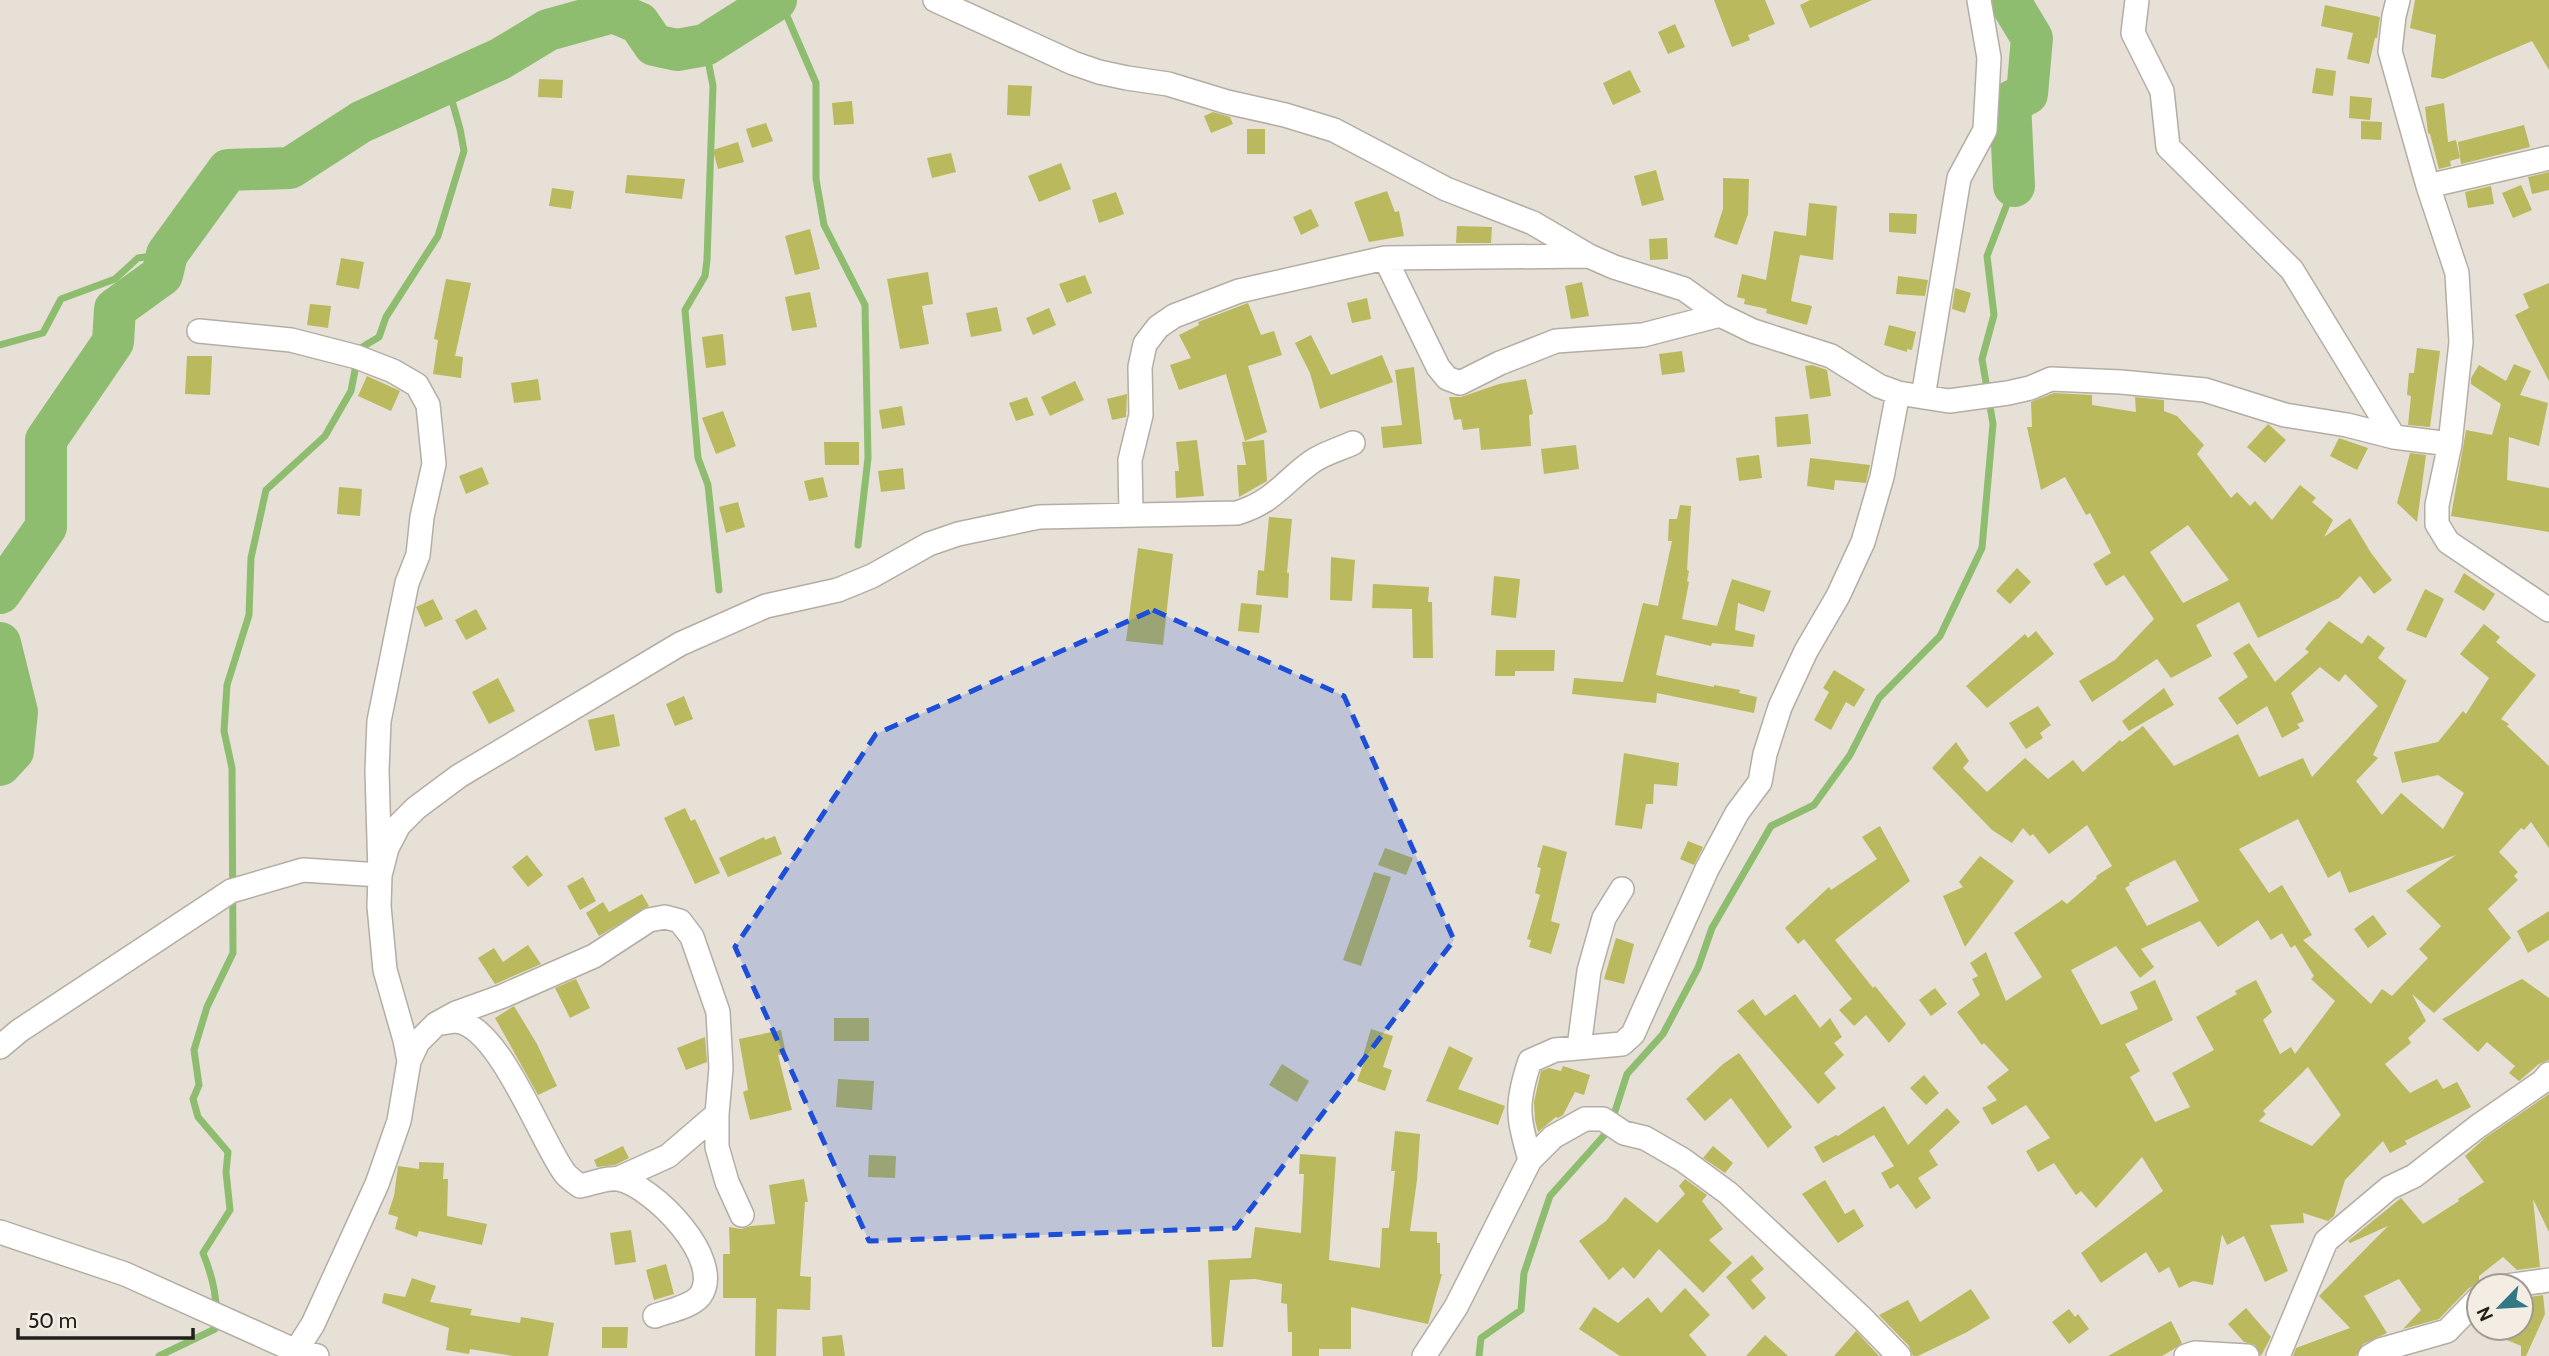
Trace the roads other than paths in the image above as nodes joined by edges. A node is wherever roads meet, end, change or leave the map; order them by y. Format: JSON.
{"nodes":[{"id":1,"x":935,"y":0,"type":"edge"},
{"id":2,"x":1979,"y":0,"type":"edge"},
{"id":3,"x":2137,"y":0,"type":"edge"},
{"id":4,"x":2398,"y":0,"type":"edge"},
{"id":5,"x":2549,"y":158,"type":"edge"},
{"id":6,"x":2428,"y":186,"type":"junction"},
{"id":7,"x":1588,"y":256,"type":"junction"},
{"id":8,"x":1385,"y":258,"type":"junction"},
{"id":9,"x":1720,"y":315,"type":"junction"},
{"id":10,"x":199,"y":331,"type":"dead end"},
{"id":11,"x":1898,"y":393,"type":"junction"},
{"id":12,"x":1923,"y":397,"type":"junction"},
{"id":13,"x":2394,"y":437,"type":"junction"},
{"id":14,"x":1353,"y":443,"type":"dead end"},
{"id":15,"x":2450,"y":444,"type":"junction"},
{"id":16,"x":1131,"y":514,"type":"junction"},
{"id":17,"x":2549,"y":610,"type":"edge"},
{"id":18,"x":380,"y":875,"type":"junction"},
{"id":19,"x":1622,"y":889,"type":"dead end"},
{"id":20,"x":436,"y":1024,"type":"junction"},
{"id":21,"x":0,"y":1046,"type":"edge"},
{"id":22,"x":1579,"y":1047,"type":"junction"},
{"id":23,"x":409,"y":1061,"type":"junction"},
{"id":24,"x":2549,"y":1074,"type":"edge"},
{"id":25,"x":717,"y":1114,"type":"junction"},
{"id":26,"x":1530,"y":1160,"type":"junction"},
{"id":27,"x":617,"y":1179,"type":"junction"},
{"id":28,"x":742,"y":1215,"type":"dead end"},
{"id":29,"x":0,"y":1232,"type":"edge"},
{"id":30,"x":2465,"y":1312,"type":"edge"},
{"id":31,"x":655,"y":1316,"type":"dead end"},
{"id":32,"x":300,"y":1354,"type":"edge"},
{"id":33,"x":1424,"y":1356,"type":"edge"},
{"id":34,"x":1899,"y":1356,"type":"edge"},
{"id":35,"x":2186,"y":1356,"type":"edge"},
{"id":36,"x":2247,"y":1356,"type":"edge"},
{"id":37,"x":2278,"y":1356,"type":"edge"},
{"id":38,"x":2370,"y":1356,"type":"edge"}],
"edges":[{"from":1,"to":7,"type":"street"},
{"from":2,"to":12,"type":"street"},
{"from":3,"to":13,"type":"street"},
{"from":4,"to":6,"type":"street"},
{"from":5,"to":6,"type":"street"},
{"from":6,"to":15,"type":"street"},
{"from":7,"to":8,"type":"street"},
{"from":7,"to":9,"type":"street"},
{"from":8,"to":9,"type":"street"},
{"from":8,"to":16,"type":"street"},
{"from":9,"to":11,"type":"street"},
{"from":10,"to":18,"type":"street"},
{"from":11,"to":12,"type":"street"},
{"from":11,"to":22,"type":"street"},
{"from":12,"to":13,"type":"street"},
{"from":13,"to":15,"type":"street"},
{"from":14,"to":16,"type":"street"},
{"from":15,"to":17,"type":"street"},
{"from":16,"to":18,"type":"street"},
{"from":18,"to":21,"type":"street"},
{"from":18,"to":23,"type":"street"},
{"from":19,"to":22,"type":"street"},
{"from":20,"to":23,"type":"street"},
{"from":20,"to":25,"type":"street"},
{"from":20,"to":27,"type":"street"},
{"from":22,"to":26,"type":"street"},
{"from":23,"to":32,"type":"street"},
{"from":24,"to":37,"type":"street"},
{"from":25,"to":27,"type":"street"},
{"from":25,"to":28,"type":"street"},
{"from":26,"to":33,"type":"street"},
{"from":26,"to":34,"type":"street"},
{"from":27,"to":31,"type":"street"},
{"from":29,"to":32,"type":"street"},
{"from":30,"to":38,"type":"street"},
{"from":35,"to":36,"type":"street"}]}
